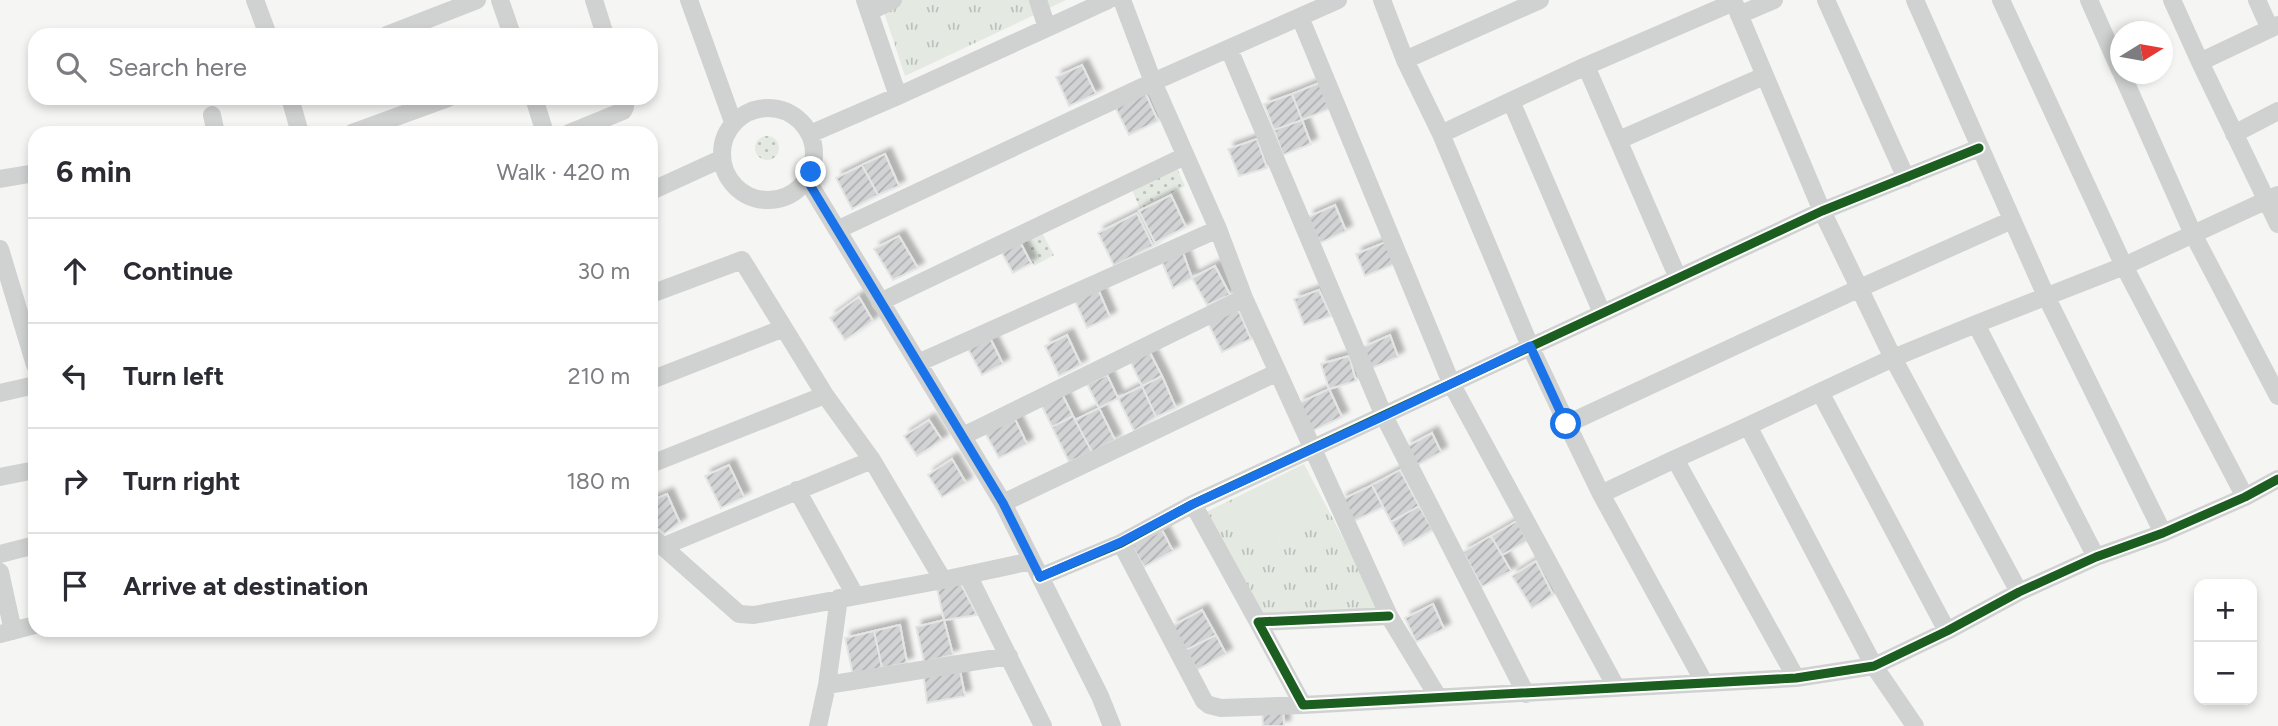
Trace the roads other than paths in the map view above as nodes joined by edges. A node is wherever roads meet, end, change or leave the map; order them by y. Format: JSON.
{"nodes":[{"id":1,"x":255,"y":0,"type":"edge"},
{"id":2,"x":477,"y":0,"type":"edge"},
{"id":3,"x":500,"y":0,"type":"edge"},
{"id":4,"x":594,"y":0,"type":"edge"},
{"id":5,"x":689,"y":0,"type":"edge"},
{"id":6,"x":893,"y":0,"type":"edge"},
{"id":7,"x":1038,"y":0,"type":"edge"},
{"id":8,"x":1108,"y":0,"type":"edge"},
{"id":9,"x":1122,"y":0,"type":"edge"},
{"id":10,"x":1338,"y":0,"type":"edge"},
{"id":11,"x":1382,"y":0,"type":"edge"},
{"id":12,"x":1540,"y":0,"type":"edge"},
{"id":13,"x":1774,"y":0,"type":"edge"},
{"id":14,"x":1826,"y":0,"type":"edge"},
{"id":15,"x":1915,"y":0,"type":"edge"},
{"id":16,"x":2001,"y":0,"type":"edge"},
{"id":17,"x":2089,"y":0,"type":"edge"},
{"id":18,"x":2172,"y":0,"type":"edge"},
{"id":19,"x":2257,"y":0,"type":"edge"},
{"id":20,"x":867,"y":6,"type":"edge"},
{"id":21,"x":1735,"y":6,"type":"edge"},
{"id":22,"x":1300,"y":17,"type":"junction"},
{"id":23,"x":2274,"y":27,"type":"edge"},
{"id":24,"x":265,"y":28,"type":"edge"},
{"id":25,"x":405,"y":28,"type":"edge"},
{"id":26,"x":510,"y":28,"type":"edge"},
{"id":27,"x":602,"y":28,"type":"edge"},
{"id":28,"x":1047,"y":28,"type":"junction"},
{"id":29,"x":2110,"y":47,"type":"edge"},
{"id":30,"x":1229,"y":49,"type":"junction"},
{"id":31,"x":1405,"y":60,"type":"junction"},
{"id":32,"x":2200,"y":62,"type":"junction"},
{"id":33,"x":1586,"y":66,"type":"junction"},
{"id":34,"x":1765,"y":76,"type":"junction"},
{"id":35,"x":1153,"y":82,"type":"junction"},
{"id":36,"x":2126,"y":84,"type":"edge"},
{"id":37,"x":898,"y":96,"type":"junction"},
{"id":38,"x":1511,"y":101,"type":"junction"},
{"id":39,"x":291,"y":105,"type":"edge"},
{"id":40,"x":429,"y":105,"type":"edge"},
{"id":41,"x":536,"y":105,"type":"edge"},
{"id":42,"x":625,"y":105,"type":"edge"},
{"id":43,"x":2278,"y":111,"type":"edge"},
{"id":44,"x":212,"y":115,"type":"dead end"},
{"id":45,"x":733,"y":122,"type":"junction"},
{"id":46,"x":214,"y":126,"type":"edge"},
{"id":47,"x":298,"y":126,"type":"edge"},
{"id":48,"x":371,"y":126,"type":"edge"},
{"id":49,"x":543,"y":126,"type":"edge"},
{"id":50,"x":586,"y":126,"type":"edge"},
{"id":51,"x":810,"y":134,"type":"junction"},
{"id":52,"x":1441,"y":134,"type":"junction"},
{"id":53,"x":2234,"y":134,"type":"junction"},
{"id":54,"x":1619,"y":140,"type":"junction"},
{"id":55,"x":1979,"y":148,"type":"junction"},
{"id":56,"x":1185,"y":156,"type":"junction"},
{"id":57,"x":721,"y":159,"type":"junction"},
{"id":58,"x":28,"y":174,"type":"edge"},
{"id":59,"x":1906,"y":178,"type":"junction"},
{"id":60,"x":0,"y":179,"type":"edge"},
{"id":61,"x":807,"y":180,"type":"junction"},
{"id":62,"x":658,"y":188,"type":"edge"},
{"id":63,"x":2272,"y":198,"type":"edge"},
{"id":64,"x":1822,"y":211,"type":"junction"},
{"id":65,"x":2011,"y":220,"type":"junction"},
{"id":66,"x":2278,"y":224,"type":"edge"},
{"id":67,"x":1218,"y":229,"type":"junction"},
{"id":68,"x":837,"y":230,"type":"junction"},
{"id":69,"x":2193,"y":234,"type":"junction"},
{"id":70,"x":0,"y":249,"type":"edge"},
{"id":71,"x":2124,"y":266,"type":"junction"},
{"id":72,"x":1678,"y":278,"type":"junction"},
{"id":73,"x":1860,"y":288,"type":"junction"},
{"id":74,"x":658,"y":291,"type":"edge"},
{"id":75,"x":2046,"y":296,"type":"junction"},
{"id":76,"x":1244,"y":298,"type":"junction"},
{"id":77,"x":880,"y":302,"type":"junction"},
{"id":78,"x":1602,"y":313,"type":"junction"},
{"id":79,"x":1976,"y":324,"type":"junction"},
{"id":80,"x":784,"y":328,"type":"junction"},
{"id":81,"x":28,"y":342,"type":"edge"},
{"id":82,"x":1530,"y":346,"type":"junction"},
{"id":83,"x":1893,"y":358,"type":"junction"},
{"id":84,"x":918,"y":363,"type":"junction"},
{"id":85,"x":1278,"y":372,"type":"junction"},
{"id":86,"x":658,"y":377,"type":"edge"},
{"id":87,"x":1451,"y":385,"type":"junction"},
{"id":88,"x":28,"y":387,"type":"edge"},
{"id":89,"x":1820,"y":392,"type":"junction"},
{"id":90,"x":0,"y":393,"type":"edge"},
{"id":91,"x":825,"y":396,"type":"junction"},
{"id":92,"x":2278,"y":396,"type":"edge"},
{"id":93,"x":1384,"y":416,"type":"junction"},
{"id":94,"x":1566,"y":424,"type":"junction"},
{"id":95,"x":1748,"y":426,"type":"junction"},
{"id":96,"x":963,"y":436,"type":"junction"},
{"id":97,"x":1313,"y":449,"type":"junction"},
{"id":98,"x":1675,"y":459,"type":"junction"},
{"id":99,"x":873,"y":460,"type":"junction"},
{"id":100,"x":658,"y":461,"type":"edge"},
{"id":101,"x":28,"y":471,"type":"edge"},
{"id":102,"x":0,"y":477,"type":"edge"},
{"id":103,"x":2278,"y":480,"type":"edge"},
{"id":104,"x":797,"y":490,"type":"junction"},
{"id":105,"x":1601,"y":494,"type":"junction"},
{"id":106,"x":2245,"y":497,"type":"junction"},
{"id":107,"x":1003,"y":503,"type":"junction"},
{"id":108,"x":1193,"y":504,"type":"junction"},
{"id":109,"x":2163,"y":533,"type":"junction"},
{"id":110,"x":658,"y":541,"type":"edge"},
{"id":111,"x":658,"y":542,"type":"edge"},
{"id":112,"x":1121,"y":542,"type":"junction"},
{"id":113,"x":28,"y":547,"type":"edge"},
{"id":114,"x":0,"y":554,"type":"edge"},
{"id":115,"x":2096,"y":557,"type":"junction"},
{"id":116,"x":1032,"y":561,"type":"junction"},
{"id":117,"x":0,"y":572,"type":"edge"},
{"id":118,"x":968,"y":575,"type":"junction"},
{"id":119,"x":1040,"y":577,"type":"junction"},
{"id":120,"x":943,"y":580,"type":"junction"},
{"id":121,"x":2019,"y":592,"type":"junction"},
{"id":122,"x":847,"y":597,"type":"junction"},
{"id":123,"x":1389,"y":616,"type":"junction"},
{"id":124,"x":1258,"y":622,"type":"junction"},
{"id":125,"x":28,"y":627,"type":"edge"},
{"id":126,"x":1947,"y":631,"type":"junction"},
{"id":127,"x":6,"y":633,"type":"edge"},
{"id":128,"x":1009,"y":656,"type":"junction"},
{"id":129,"x":1874,"y":666,"type":"junction"},
{"id":130,"x":1796,"y":678,"type":"junction"},
{"id":131,"x":1704,"y":681,"type":"junction"},
{"id":132,"x":827,"y":685,"type":"junction"},
{"id":133,"x":1616,"y":687,"type":"junction"},
{"id":134,"x":1526,"y":694,"type":"junction"},
{"id":135,"x":1438,"y":697,"type":"junction"},
{"id":136,"x":1303,"y":705,"type":"junction"},
{"id":137,"x":818,"y":726,"type":"edge"},
{"id":138,"x":1044,"y":726,"type":"edge"},
{"id":139,"x":1112,"y":726,"type":"edge"},
{"id":140,"x":1915,"y":726,"type":"edge"}],
"edges":[{"from":1,"to":24,"type":"street"},
{"from":2,"to":25,"type":"street"},
{"from":3,"to":26,"type":"street"},
{"from":4,"to":27,"type":"street"},
{"from":5,"to":45,"type":"street"},
{"from":6,"to":20,"type":"street"},
{"from":7,"to":28,"type":"street"},
{"from":8,"to":28,"type":"street"},
{"from":9,"to":35,"type":"street"},
{"from":10,"to":22,"type":"street"},
{"from":11,"to":31,"type":"street"},
{"from":12,"to":31,"type":"street"},
{"from":13,"to":21,"type":"street"},
{"from":14,"to":59,"type":"street"},
{"from":15,"to":55,"type":"street"},
{"from":16,"to":71,"type":"street"},
{"from":17,"to":29,"type":"street"},
{"from":18,"to":32,"type":"street"},
{"from":19,"to":23,"type":"street"},
{"from":20,"to":37,"type":"street"},
{"from":21,"to":33,"type":"street"},
{"from":21,"to":34,"type":"street"},
{"from":22,"to":30,"type":"street"},
{"from":22,"to":87,"type":"street"},
{"from":23,"to":32,"type":"street"},
{"from":28,"to":37,"type":"street"},
{"from":30,"to":35,"type":"street"},
{"from":30,"to":93,"type":"street"},
{"from":31,"to":52,"type":"street"},
{"from":32,"to":53,"type":"street"},
{"from":33,"to":38,"type":"street"},
{"from":33,"to":54,"type":"street"},
{"from":34,"to":54,"type":"street"},
{"from":34,"to":64,"type":"street"},
{"from":35,"to":56,"type":"street"},
{"from":35,"to":68,"type":"street"},
{"from":36,"to":69,"type":"street"},
{"from":37,"to":51,"type":"street"},
{"from":38,"to":52,"type":"street"},
{"from":38,"to":78,"type":"street"},
{"from":39,"to":47,"type":"street"},
{"from":40,"to":48,"type":"street"},
{"from":41,"to":49,"type":"street"},
{"from":42,"to":50,"type":"street"},
{"from":43,"to":53,"type":"street"},
{"from":44,"to":46,"type":"street"},
{"from":45,"to":51,"type":"street"},
{"from":45,"to":57,"type":"street"},
{"from":51,"to":61,"type":"street"},
{"from":52,"to":82,"type":"street"},
{"from":53,"to":63,"type":"street"},
{"from":54,"to":72,"type":"street"},
{"from":55,"to":59,"type":"street"},
{"from":55,"to":65,"type":"street"},
{"from":56,"to":67,"type":"street"},
{"from":56,"to":77,"type":"street"},
{"from":57,"to":61,"type":"street"},
{"from":57,"to":62,"type":"street"},
{"from":58,"to":60,"type":"street"},
{"from":59,"to":64,"type":"street"},
{"from":61,"to":68,"type":"street"},
{"from":63,"to":66,"type":"street"},
{"from":63,"to":69,"type":"street"},
{"from":64,"to":72,"type":"street"},
{"from":64,"to":73,"type":"street"},
{"from":65,"to":73,"type":"street"},
{"from":65,"to":75,"type":"street"},
{"from":67,"to":76,"type":"street"},
{"from":67,"to":84,"type":"street"},
{"from":68,"to":77,"type":"street"},
{"from":69,"to":71,"type":"street"},
{"from":69,"to":92,"type":"street"},
{"from":70,"to":81,"type":"street"},
{"from":71,"to":75,"type":"street"},
{"from":71,"to":106,"type":"street"},
{"from":72,"to":78,"type":"street"},
{"from":73,"to":83,"type":"street"},
{"from":73,"to":94,"type":"street"},
{"from":74,"to":80,"type":"street"},
{"from":75,"to":79,"type":"street"},
{"from":75,"to":109,"type":"street"},
{"from":76,"to":85,"type":"street"},
{"from":76,"to":96,"type":"street"},
{"from":77,"to":84,"type":"street"},
{"from":78,"to":82,"type":"street"},
{"from":79,"to":83,"type":"street"},
{"from":79,"to":115,"type":"street"},
{"from":80,"to":86,"type":"street"},
{"from":80,"to":91,"type":"street"},
{"from":82,"to":87,"type":"street"},
{"from":82,"to":94,"type":"street"},
{"from":83,"to":89,"type":"street"},
{"from":83,"to":121,"type":"street"},
{"from":84,"to":96,"type":"street"},
{"from":85,"to":97,"type":"street"},
{"from":85,"to":107,"type":"street"},
{"from":87,"to":93,"type":"street"},
{"from":87,"to":133,"type":"street"},
{"from":88,"to":90,"type":"street"},
{"from":89,"to":95,"type":"street"},
{"from":89,"to":126,"type":"street"},
{"from":91,"to":99,"type":"street"},
{"from":91,"to":100,"type":"street"},
{"from":93,"to":97,"type":"street"},
{"from":93,"to":134,"type":"street"},
{"from":94,"to":105,"type":"street"},
{"from":95,"to":98,"type":"street"},
{"from":95,"to":129,"type":"street"},
{"from":96,"to":107,"type":"street"},
{"from":97,"to":108,"type":"street"},
{"from":97,"to":123,"type":"street"},
{"from":98,"to":105,"type":"street"},
{"from":98,"to":130,"type":"street"},
{"from":99,"to":104,"type":"street"},
{"from":99,"to":120,"type":"street"},
{"from":101,"to":102,"type":"street"},
{"from":103,"to":106,"type":"street"},
{"from":104,"to":110,"type":"street"},
{"from":104,"to":122,"type":"street"},
{"from":105,"to":131,"type":"street"},
{"from":106,"to":109,"type":"street"},
{"from":107,"to":116,"type":"street"},
{"from":108,"to":112,"type":"street"},
{"from":108,"to":124,"type":"street"},
{"from":109,"to":115,"type":"street"},
{"from":111,"to":122,"type":"street"},
{"from":112,"to":119,"type":"street"},
{"from":112,"to":136,"type":"street"},
{"from":113,"to":114,"type":"street"},
{"from":115,"to":121,"type":"street"},
{"from":116,"to":118,"type":"street"},
{"from":116,"to":119,"type":"street"},
{"from":117,"to":127,"type":"street"},
{"from":118,"to":120,"type":"street"},
{"from":118,"to":128,"type":"street"},
{"from":119,"to":139,"type":"street"},
{"from":120,"to":122,"type":"street"},
{"from":121,"to":126,"type":"street"},
{"from":122,"to":132,"type":"street"},
{"from":123,"to":124,"type":"street"},
{"from":123,"to":135,"type":"street"},
{"from":124,"to":136,"type":"street"},
{"from":125,"to":127,"type":"street"},
{"from":126,"to":129,"type":"street"},
{"from":128,"to":132,"type":"street"},
{"from":128,"to":138,"type":"street"},
{"from":129,"to":130,"type":"street"},
{"from":129,"to":140,"type":"street"},
{"from":130,"to":131,"type":"street"},
{"from":131,"to":133,"type":"street"},
{"from":132,"to":137,"type":"street"},
{"from":133,"to":134,"type":"street"},
{"from":134,"to":135,"type":"street"},
{"from":135,"to":136,"type":"street"}]}
